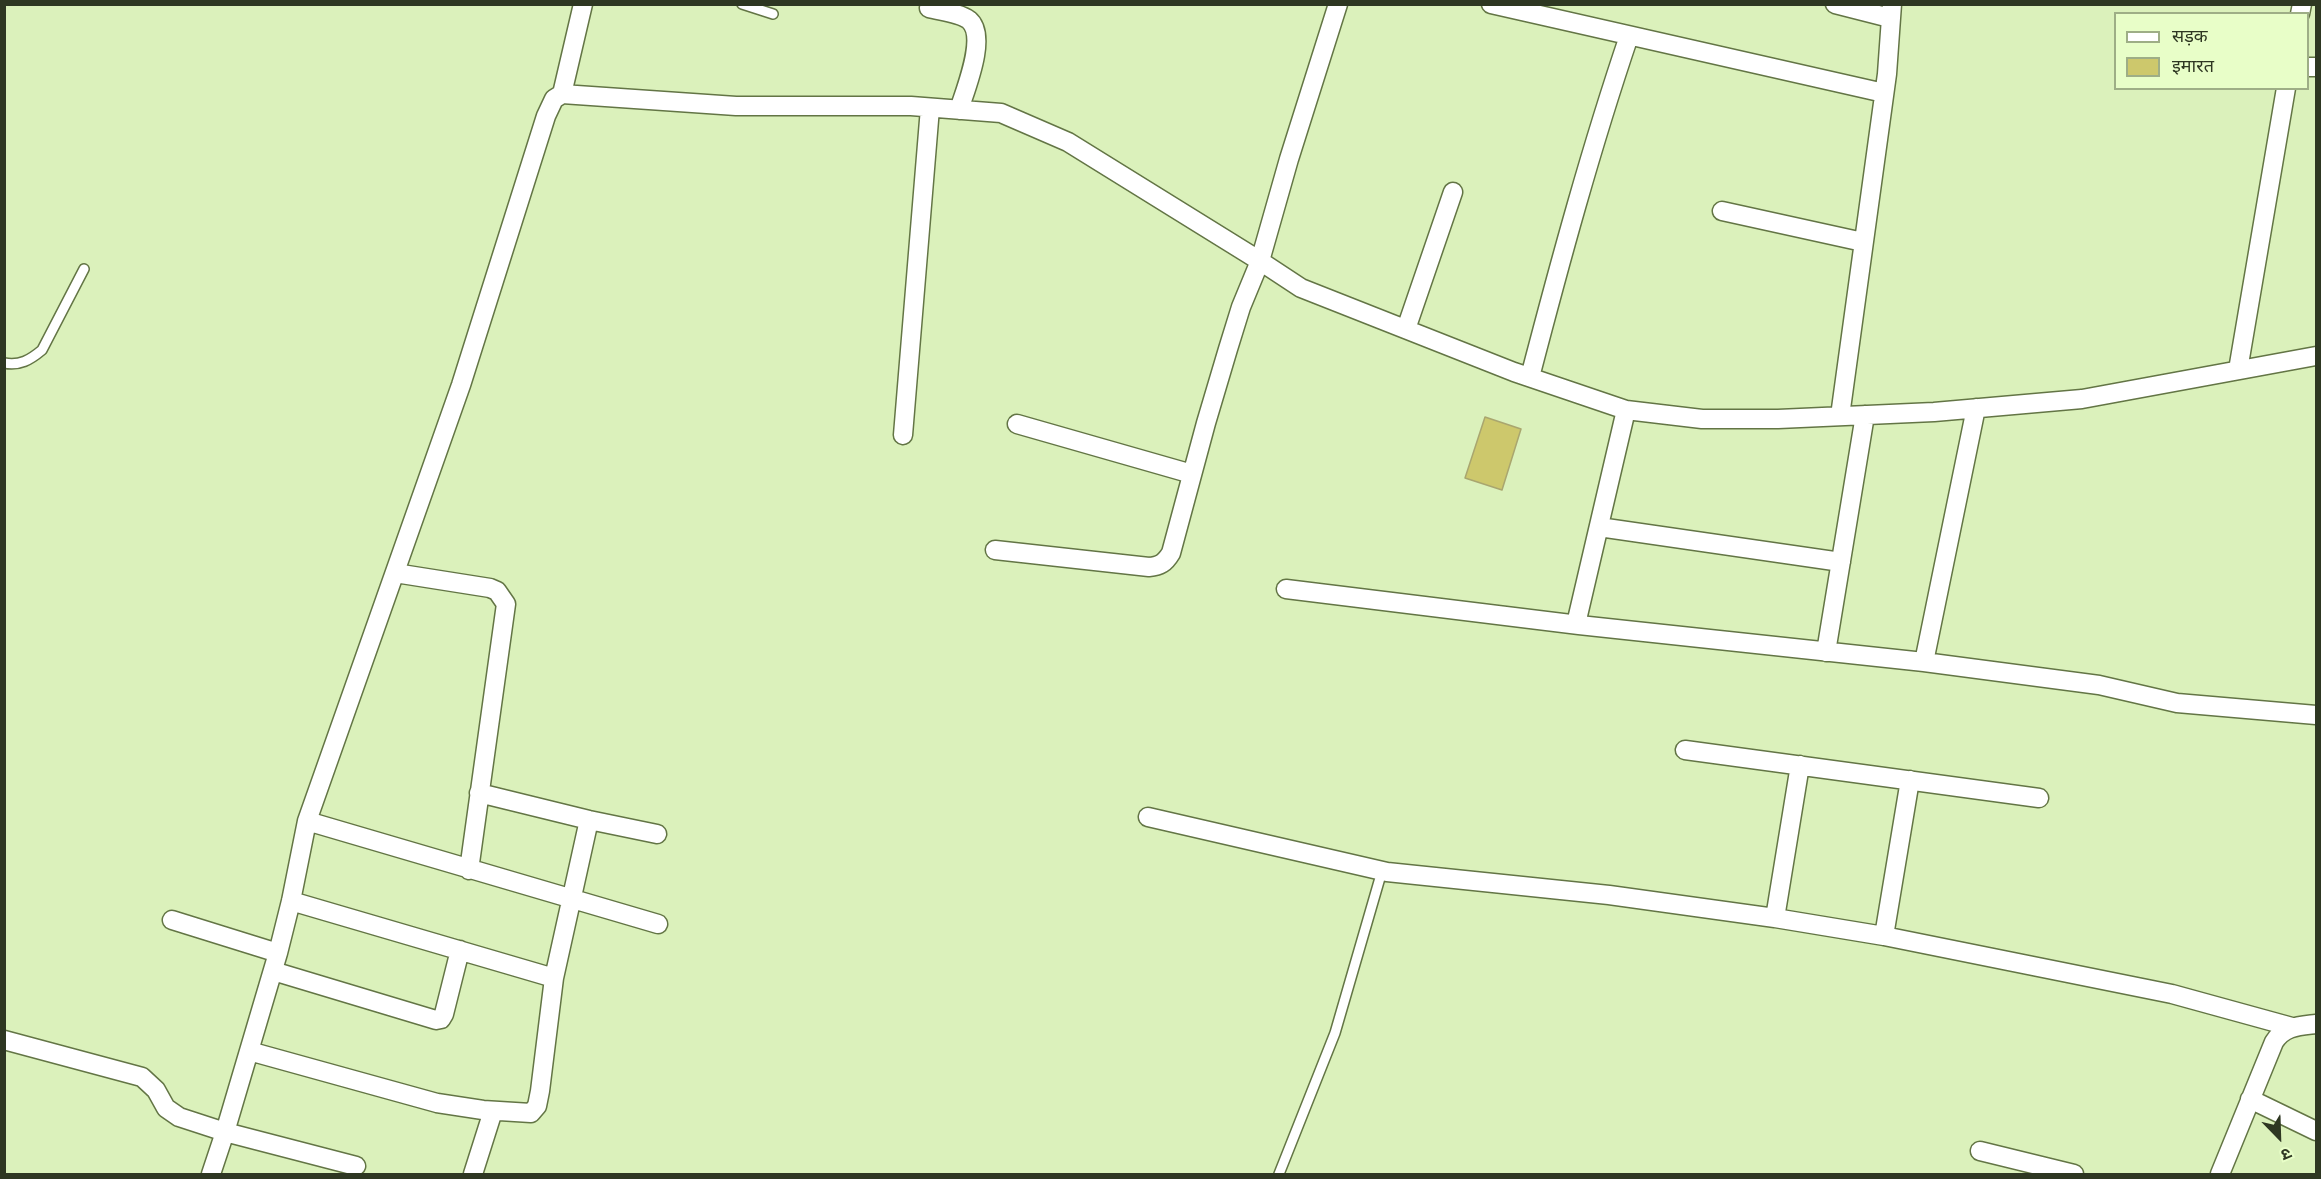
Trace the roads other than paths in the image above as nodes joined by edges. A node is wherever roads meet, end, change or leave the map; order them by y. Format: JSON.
{"nodes":[{"id":1,"x":583,"y":4,"type":"edge"},
{"id":2,"x":742,"y":4,"type":"edge"},
{"id":3,"x":1338,"y":4,"type":"edge"},
{"id":4,"x":1491,"y":4,"type":"edge"},
{"id":5,"x":1835,"y":4,"type":"edge"},
{"id":6,"x":929,"y":8,"type":"dead end"},
{"id":7,"x":1891,"y":11,"type":"edge"},
{"id":8,"x":773,"y":14,"type":"dead end"},
{"id":9,"x":1629,"y":36,"type":"junction"},
{"id":10,"x":2286,"y":90,"type":"edge"},
{"id":11,"x":1884,"y":93,"type":"junction"},
{"id":12,"x":562,"y":94,"type":"junction"},
{"id":13,"x":930,"y":108,"type":"junction"},
{"id":14,"x":959,"y":110,"type":"junction"},
{"id":15,"x":1453,"y":192,"type":"dead end"},
{"id":16,"x":1722,"y":211,"type":"dead end"},
{"id":17,"x":1863,"y":242,"type":"junction"},
{"id":18,"x":1260,"y":261,"type":"junction"},
{"id":19,"x":84,"y":269,"type":"dead end"},
{"id":20,"x":1406,"y":329,"type":"junction"},
{"id":21,"x":2316,"y":356,"type":"edge"},
{"id":22,"x":4,"y":363,"type":"edge"},
{"id":23,"x":2238,"y":370,"type":"junction"},
{"id":24,"x":1530,"y":377,"type":"junction"},
{"id":25,"x":1976,"y":408,"type":"junction"},
{"id":26,"x":1626,"y":410,"type":"junction"},
{"id":27,"x":1865,"y":415,"type":"junction"},
{"id":28,"x":1840,"y":416,"type":"junction"},
{"id":29,"x":1017,"y":424,"type":"dead end"},
{"id":30,"x":903,"y":435,"type":"dead end"},
{"id":31,"x":1192,"y":474,"type":"junction"},
{"id":32,"x":1599,"y":527,"type":"junction"},
{"id":33,"x":995,"y":550,"type":"dead end"},
{"id":34,"x":1841,"y":562,"type":"junction"},
{"id":35,"x":395,"y":573,"type":"junction"},
{"id":36,"x":1286,"y":589,"type":"dead end"},
{"id":37,"x":1576,"y":624,"type":"junction"},
{"id":38,"x":1826,"y":652,"type":"junction"},
{"id":39,"x":1924,"y":662,"type":"junction"},
{"id":40,"x":2316,"y":716,"type":"edge"},
{"id":41,"x":1685,"y":750,"type":"dead end"},
{"id":42,"x":1800,"y":765,"type":"junction"},
{"id":43,"x":1910,"y":780,"type":"junction"},
{"id":44,"x":479,"y":793,"type":"junction"},
{"id":45,"x":2038,"y":798,"type":"dead end"},
{"id":46,"x":1148,"y":817,"type":"dead end"},
{"id":47,"x":589,"y":820,"type":"junction"},
{"id":48,"x":307,"y":821,"type":"junction"},
{"id":49,"x":657,"y":834,"type":"dead end"},
{"id":50,"x":469,"y":870,"type":"junction"},
{"id":51,"x":1382,"y":871,"type":"junction"},
{"id":52,"x":572,"y":898,"type":"junction"},
{"id":53,"x":291,"y":901,"type":"junction"},
{"id":54,"x":1775,"y":918,"type":"junction"},
{"id":55,"x":172,"y":920,"type":"dead end"},
{"id":56,"x":658,"y":924,"type":"dead end"},
{"id":57,"x":1884,"y":936,"type":"junction"},
{"id":58,"x":460,"y":950,"type":"junction"},
{"id":59,"x":278,"y":953,"type":"junction"},
{"id":60,"x":273,"y":971,"type":"junction"},
{"id":61,"x":555,"y":978,"type":"junction"},
{"id":62,"x":2316,"y":1024,"type":"edge"},
{"id":63,"x":2292,"y":1028,"type":"junction"},
{"id":64,"x":4,"y":1040,"type":"edge"},
{"id":65,"x":249,"y":1051,"type":"junction"},
{"id":66,"x":2250,"y":1099,"type":"junction"},
{"id":67,"x":493,"y":1111,"type":"junction"},
{"id":68,"x":2316,"y":1131,"type":"edge"},
{"id":69,"x":225,"y":1132,"type":"junction"},
{"id":70,"x":1980,"y":1151,"type":"dead end"},
{"id":71,"x":356,"y":1166,"type":"dead end"},
{"id":72,"x":211,"y":1174,"type":"edge"},
{"id":73,"x":473,"y":1174,"type":"edge"},
{"id":74,"x":1279,"y":1174,"type":"edge"},
{"id":75,"x":2074,"y":1174,"type":"edge"},
{"id":76,"x":2220,"y":1174,"type":"edge"}],
"edges":[{"from":1,"to":12,"type":"street"},
{"from":2,"to":8,"type":"lane"},
{"from":3,"to":18,"type":"street"},
{"from":4,"to":9,"type":"street"},
{"from":5,"to":7,"type":"street"},
{"from":6,"to":14,"type":"street"},
{"from":7,"to":11,"type":"street"},
{"from":9,"to":11,"type":"street"},
{"from":9,"to":24,"type":"street"},
{"from":10,"to":23,"type":"street"},
{"from":11,"to":17,"type":"street"},
{"from":12,"to":13,"type":"street"},
{"from":12,"to":35,"type":"street"},
{"from":13,"to":14,"type":"street"},
{"from":13,"to":30,"type":"street"},
{"from":14,"to":18,"type":"street"},
{"from":15,"to":20,"type":"street"},
{"from":16,"to":17,"type":"street"},
{"from":17,"to":28,"type":"street"},
{"from":18,"to":20,"type":"street"},
{"from":18,"to":31,"type":"street"},
{"from":19,"to":22,"type":"lane"},
{"from":20,"to":24,"type":"street"},
{"from":21,"to":23,"type":"street"},
{"from":23,"to":25,"type":"street"},
{"from":24,"to":26,"type":"street"},
{"from":25,"to":27,"type":"street"},
{"from":25,"to":39,"type":"street"},
{"from":26,"to":28,"type":"street"},
{"from":26,"to":32,"type":"street"},
{"from":27,"to":28,"type":"street"},
{"from":27,"to":34,"type":"street"},
{"from":29,"to":31,"type":"street"},
{"from":31,"to":33,"type":"street"},
{"from":32,"to":34,"type":"street"},
{"from":32,"to":37,"type":"street"},
{"from":34,"to":38,"type":"street"},
{"from":35,"to":44,"type":"street"},
{"from":35,"to":48,"type":"street"},
{"from":36,"to":37,"type":"street"},
{"from":37,"to":38,"type":"street"},
{"from":38,"to":39,"type":"street"},
{"from":39,"to":40,"type":"street"},
{"from":41,"to":42,"type":"street"},
{"from":42,"to":43,"type":"street"},
{"from":42,"to":54,"type":"street"},
{"from":43,"to":45,"type":"street"},
{"from":43,"to":57,"type":"street"},
{"from":44,"to":47,"type":"street"},
{"from":44,"to":50,"type":"street"},
{"from":46,"to":51,"type":"street"},
{"from":47,"to":49,"type":"street"},
{"from":47,"to":52,"type":"street"},
{"from":48,"to":50,"type":"street"},
{"from":48,"to":53,"type":"street"},
{"from":50,"to":52,"type":"street"},
{"from":51,"to":54,"type":"street"},
{"from":51,"to":74,"type":"lane"},
{"from":52,"to":56,"type":"street"},
{"from":52,"to":61,"type":"street"},
{"from":53,"to":58,"type":"street"},
{"from":53,"to":59,"type":"street"},
{"from":54,"to":57,"type":"street"},
{"from":55,"to":59,"type":"street"},
{"from":57,"to":63,"type":"street"},
{"from":58,"to":60,"type":"street"},
{"from":58,"to":61,"type":"street"},
{"from":59,"to":60,"type":"street"},
{"from":60,"to":65,"type":"street"},
{"from":61,"to":67,"type":"street"},
{"from":62,"to":63,"type":"street"},
{"from":63,"to":66,"type":"street"},
{"from":64,"to":69,"type":"street"},
{"from":65,"to":67,"type":"street"},
{"from":65,"to":69,"type":"street"},
{"from":66,"to":68,"type":"street"},
{"from":66,"to":76,"type":"street"},
{"from":67,"to":73,"type":"street"},
{"from":69,"to":71,"type":"street"},
{"from":69,"to":72,"type":"street"},
{"from":70,"to":75,"type":"street"}]}
